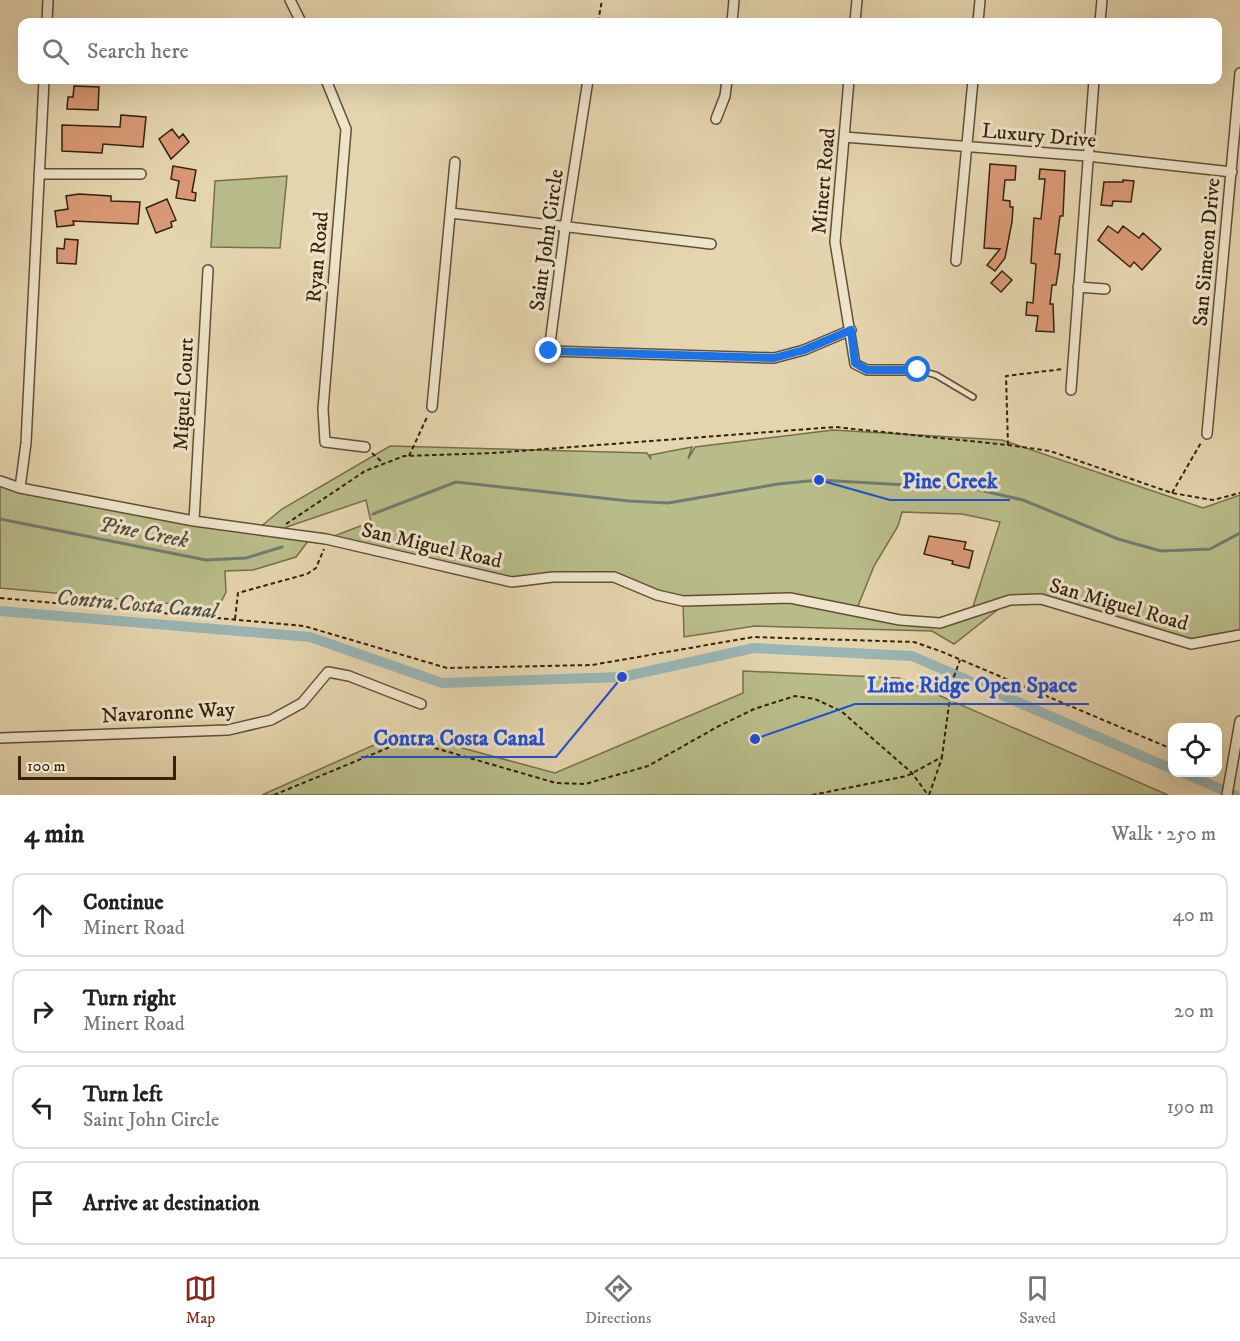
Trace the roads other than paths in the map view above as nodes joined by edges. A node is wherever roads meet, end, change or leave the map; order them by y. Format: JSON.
{"nodes":[{"id":1,"x":48,"y":0,"type":"edge"},
{"id":2,"x":290,"y":0,"type":"edge"},
{"id":3,"x":734,"y":0,"type":"edge"},
{"id":4,"x":857,"y":0,"type":"edge"},
{"id":5,"x":980,"y":0,"type":"edge"},
{"id":6,"x":1102,"y":0,"type":"edge"},
{"id":7,"x":47,"y":18,"type":"edge"},
{"id":8,"x":298,"y":18,"type":"edge"},
{"id":9,"x":732,"y":18,"type":"edge"},
{"id":10,"x":855,"y":18,"type":"edge"},
{"id":11,"x":978,"y":18,"type":"edge"},
{"id":12,"x":1100,"y":18,"type":"edge"},
{"id":13,"x":1240,"y":73,"type":"edge"},
{"id":14,"x":44,"y":84,"type":"edge"},
{"id":15,"x":328,"y":84,"type":"edge"},
{"id":16,"x":587,"y":84,"type":"edge"},
{"id":17,"x":726,"y":84,"type":"edge"},
{"id":18,"x":849,"y":84,"type":"edge"},
{"id":19,"x":973,"y":84,"type":"edge"},
{"id":20,"x":1094,"y":84,"type":"edge"},
{"id":21,"x":716,"y":120,"type":"dead end"},
{"id":22,"x":844,"y":137,"type":"junction"},
{"id":23,"x":968,"y":147,"type":"junction"},
{"id":24,"x":1087,"y":156,"type":"junction"},
{"id":25,"x":455,"y":162,"type":"dead end"},
{"id":26,"x":1232,"y":172,"type":"junction"},
{"id":27,"x":39,"y":174,"type":"junction"},
{"id":28,"x":141,"y":174,"type":"dead end"},
{"id":29,"x":451,"y":213,"type":"junction"},
{"id":30,"x":565,"y":228,"type":"junction"},
{"id":31,"x":711,"y":244,"type":"dead end"},
{"id":32,"x":956,"y":261,"type":"dead end"},
{"id":33,"x":208,"y":270,"type":"dead end"},
{"id":34,"x":1078,"y":287,"type":"junction"},
{"id":35,"x":1105,"y":290,"type":"dead end"},
{"id":36,"x":851,"y":330,"type":"junction"},
{"id":37,"x":918,"y":370,"type":"joint"},
{"id":38,"x":1071,"y":390,"type":"dead end"},
{"id":39,"x":973,"y":397,"type":"dead end"},
{"id":40,"x":432,"y":407,"type":"road end"},
{"id":41,"x":1207,"y":434,"type":"road end"},
{"id":42,"x":365,"y":447,"type":"road end"},
{"id":43,"x":0,"y":481,"type":"edge"},
{"id":44,"x":20,"y":488,"type":"junction"},
{"id":45,"x":194,"y":521,"type":"junction"},
{"id":46,"x":1240,"y":635,"type":"edge"},
{"id":47,"x":421,"y":704,"type":"dead end"},
{"id":48,"x":1240,"y":721,"type":"edge"},
{"id":49,"x":0,"y":738,"type":"edge"},
{"id":50,"x":1227,"y":795,"type":"edge"}],
"edges":[{"from":1,"to":7,"type":"street"},
{"from":2,"to":8,"type":"street"},
{"from":3,"to":9,"type":"street"},
{"from":4,"to":10,"type":"street"},
{"from":5,"to":11,"type":"street"},
{"from":6,"to":12,"type":"street"},
{"from":13,"to":26,"type":"street","name":"San Simeon Drive"},
{"from":14,"to":27,"type":"street"},
{"from":15,"to":42,"type":"street","name":"Ryan Road"},
{"from":16,"to":30,"type":"street","name":"Saint John Circle"},
{"from":17,"to":21,"type":"street"},
{"from":18,"to":22,"type":"street","name":"Minert Road"},
{"from":19,"to":23,"type":"street"},
{"from":20,"to":24,"type":"street"},
{"from":22,"to":23,"type":"street","name":"Luxury Drive"},
{"from":22,"to":36,"type":"street","name":"Minert Road"},
{"from":23,"to":24,"type":"street","name":"Luxury Drive"},
{"from":23,"to":32,"type":"street"},
{"from":24,"to":26,"type":"street","name":"Luxury Drive"},
{"from":24,"to":34,"type":"street"},
{"from":25,"to":29,"type":"street"},
{"from":26,"to":41,"type":"street","name":"San Simeon Drive"},
{"from":27,"to":28,"type":"street"},
{"from":27,"to":44,"type":"street"},
{"from":29,"to":30,"type":"street"},
{"from":29,"to":40,"type":"street"},
{"from":30,"to":31,"type":"street"},
{"from":30,"to":36,"type":"street","name":"Saint John Circle"},
{"from":33,"to":45,"type":"street","name":"Miguel Court"},
{"from":34,"to":35,"type":"street"},
{"from":34,"to":38,"type":"street"},
{"from":36,"to":37,"type":"street","name":"Minert Road"},
{"from":37,"to":39,"type":"lane"},
{"from":43,"to":44,"type":"street","name":"San Miguel Road"},
{"from":44,"to":45,"type":"street","name":"San Miguel Road"},
{"from":45,"to":46,"type":"street","name":"San Miguel Road"},
{"from":47,"to":49,"type":"street","name":"Navaronne Way"},
{"from":48,"to":50,"type":"street"}]}
